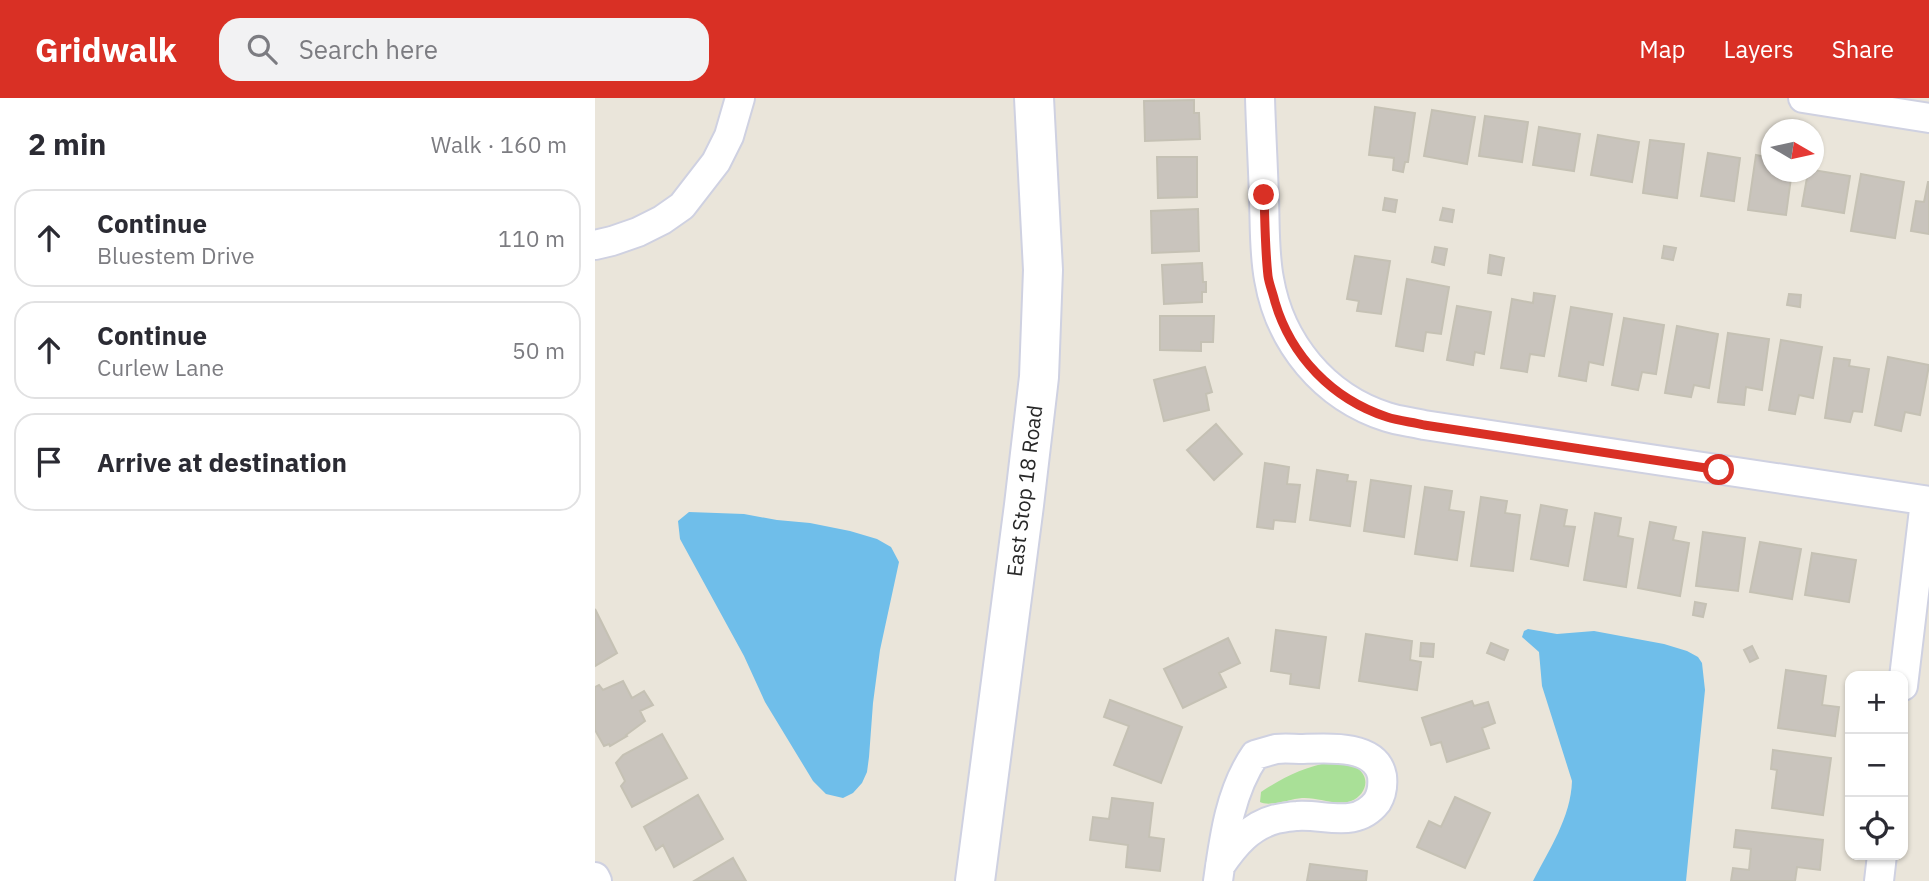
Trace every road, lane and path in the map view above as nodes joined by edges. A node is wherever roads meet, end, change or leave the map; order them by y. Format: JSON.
{"nodes":[{"id":1,"x":740,"y":98,"type":"edge"},
{"id":2,"x":1034,"y":98,"type":"edge"},
{"id":3,"x":1260,"y":98,"type":"edge"},
{"id":4,"x":1803,"y":98,"type":"edge"},
{"id":5,"x":1929,"y":118,"type":"edge"},
{"id":6,"x":595,"y":245,"type":"edge"},
{"id":7,"x":1927,"y":501,"type":"edge"},
{"id":8,"x":1905,"y":671,"type":"edge"},
{"id":9,"x":1881,"y":860,"type":"edge"},
{"id":10,"x":1219,"y":873,"type":"edge"},
{"id":11,"x":975,"y":881,"type":"edge"},
{"id":12,"x":1879,"y":881,"type":"edge"}],
"edges":[{"from":1,"to":6,"type":"street"},
{"from":2,"to":11,"type":"street","name":"East Stop 18 Road"},
{"from":3,"to":7,"type":"street"},
{"from":4,"to":5,"type":"street"},
{"from":7,"to":8,"type":"street"},
{"from":9,"to":12,"type":"street"},
{"from":10,"to":10,"type":"street"}]}
